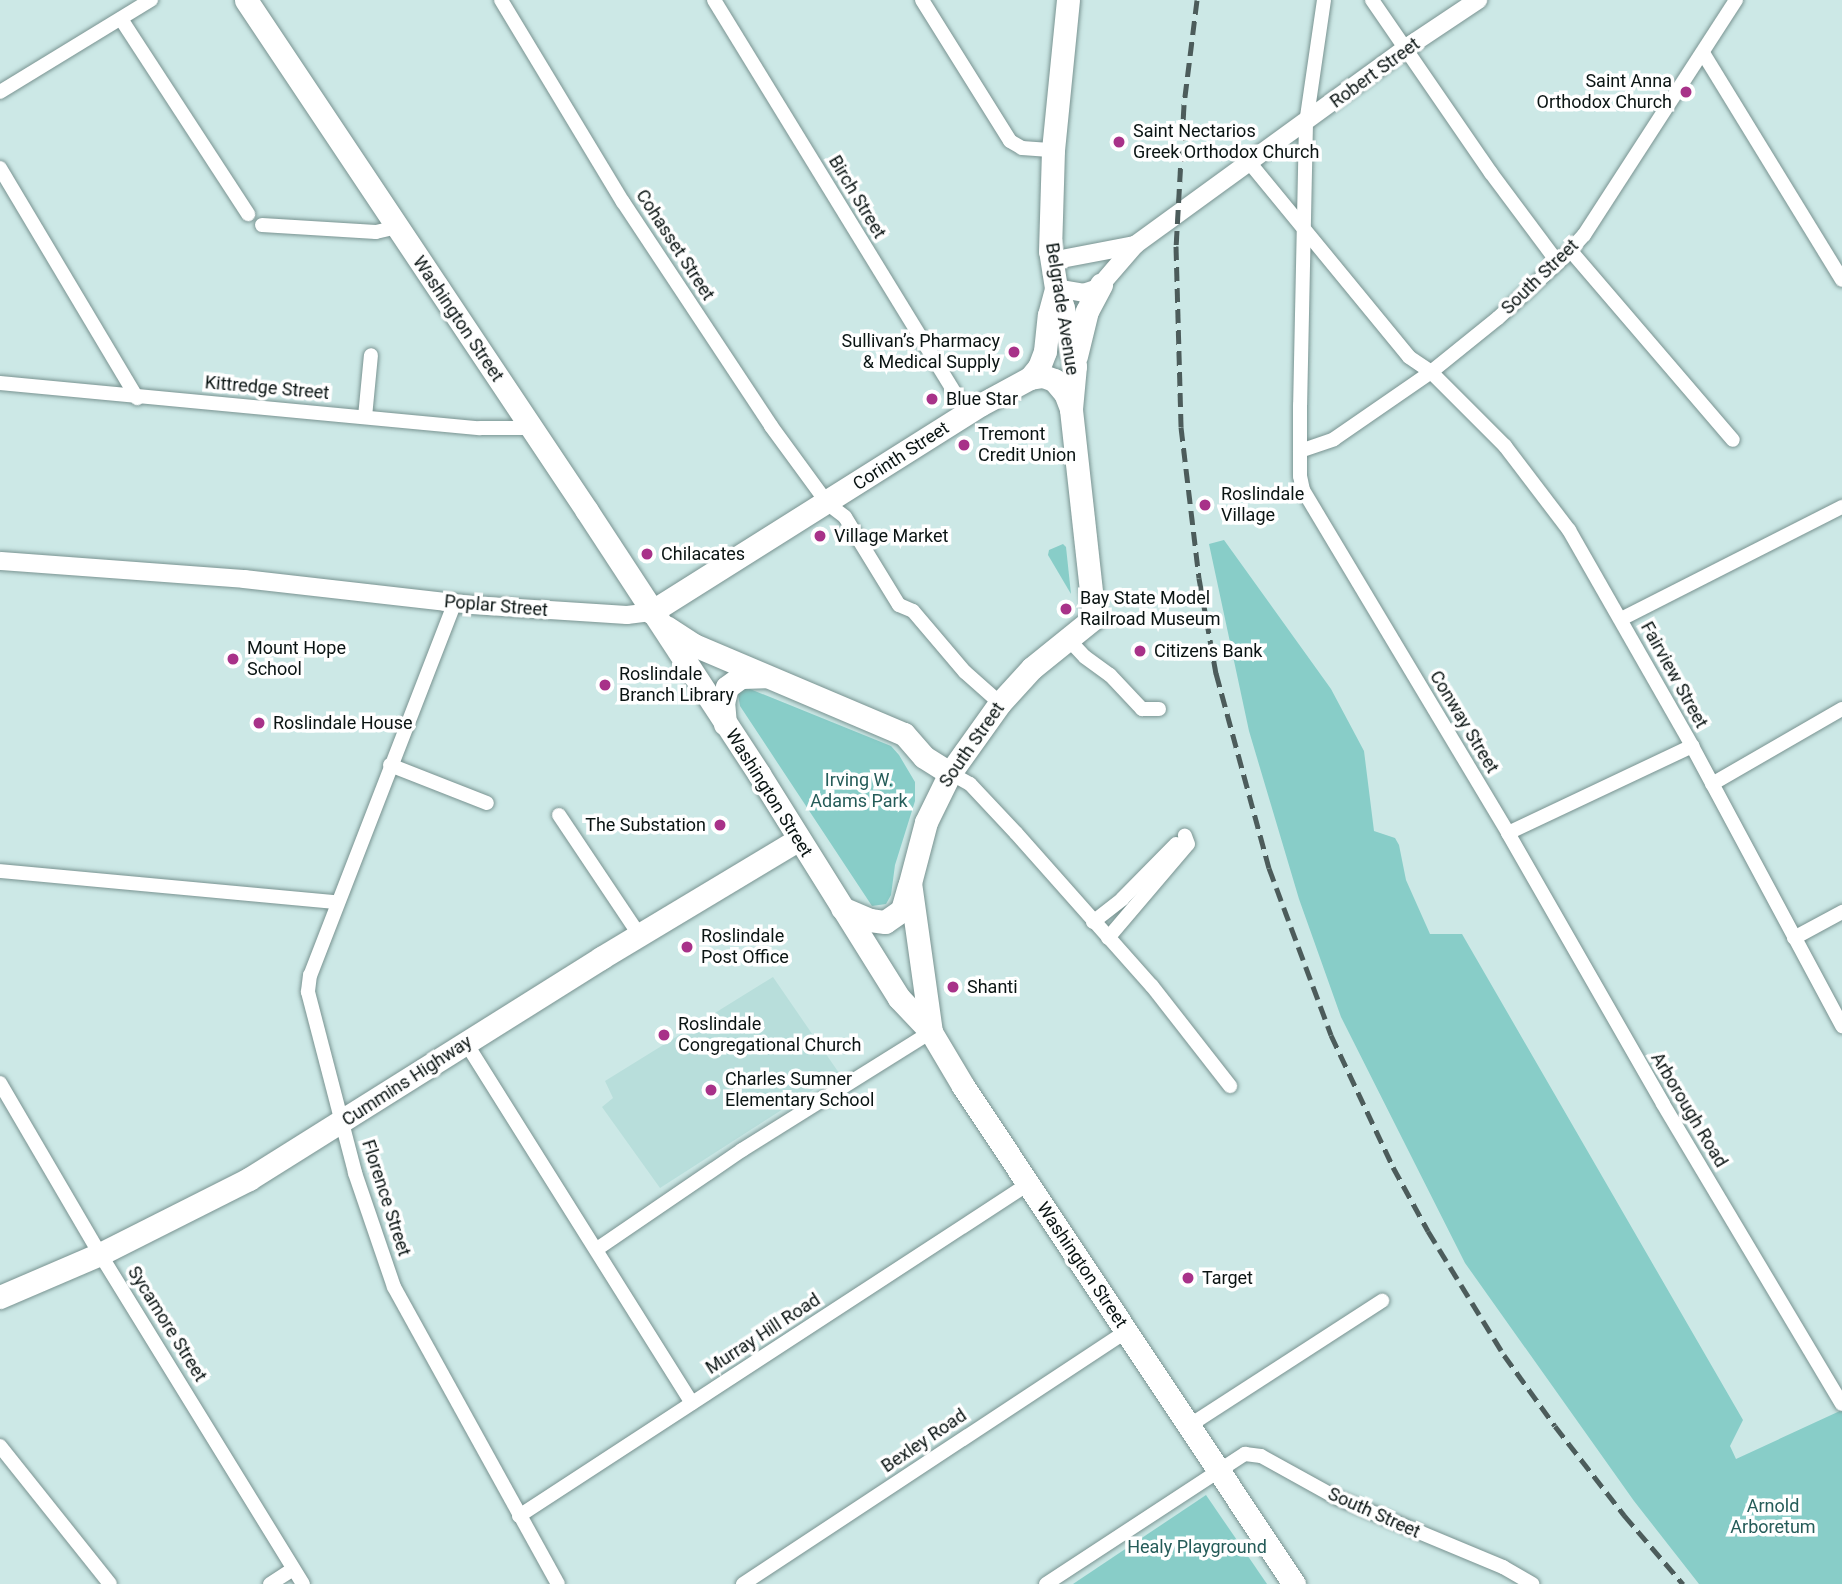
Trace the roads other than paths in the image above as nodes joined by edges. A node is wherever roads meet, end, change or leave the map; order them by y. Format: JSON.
{"nodes":[{"id":1,"x":151,"y":0,"type":"edge"},
{"id":2,"x":246,"y":0,"type":"edge"},
{"id":3,"x":501,"y":0,"type":"edge"},
{"id":4,"x":714,"y":0,"type":"edge"},
{"id":5,"x":922,"y":0,"type":"edge"},
{"id":6,"x":1068,"y":0,"type":"edge"},
{"id":7,"x":1324,"y":0,"type":"edge"},
{"id":8,"x":1372,"y":0,"type":"edge"},
{"id":9,"x":1478,"y":0,"type":"edge"},
{"id":10,"x":1736,"y":0,"type":"edge"},
{"id":11,"x":121,"y":19,"type":"junction"},
{"id":12,"x":1406,"y":48,"type":"junction"},
{"id":13,"x":1703,"y":53,"type":"junction"},
{"id":14,"x":0,"y":92,"type":"edge"},
{"id":15,"x":1306,"y":123,"type":"junction"},
{"id":16,"x":1053,"y":150,"type":"junction"},
{"id":17,"x":1249,"y":162,"type":"junction"},
{"id":18,"x":0,"y":168,"type":"edge"},
{"id":19,"x":248,"y":214,"type":"dead end"},
{"id":20,"x":262,"y":225,"type":"dead end"},
{"id":21,"x":397,"y":228,"type":"junction"},
{"id":22,"x":1302,"y":228,"type":"junction"},
{"id":23,"x":1135,"y":245,"type":"junction"},
{"id":24,"x":1570,"y":250,"type":"junction"},
{"id":25,"x":1051,"y":261,"type":"junction"},
{"id":26,"x":1558,"y":263,"type":"junction"},
{"id":27,"x":1842,"y":281,"type":"edge"},
{"id":28,"x":1101,"y":285,"type":"junction"},
{"id":29,"x":1056,"y":288,"type":"junction"},
{"id":30,"x":371,"y":355,"type":"dead end"},
{"id":31,"x":1075,"y":366,"type":"junction"},
{"id":32,"x":1431,"y":372,"type":"junction"},
{"id":33,"x":1030,"y":378,"type":"junction"},
{"id":34,"x":0,"y":383,"type":"edge"},
{"id":35,"x":137,"y":398,"type":"junction"},
{"id":36,"x":1071,"y":409,"type":"junction"},
{"id":37,"x":967,"y":414,"type":"junction"},
{"id":38,"x":365,"y":417,"type":"junction"},
{"id":39,"x":531,"y":428,"type":"junction"},
{"id":40,"x":1733,"y":440,"type":"dead end"},
{"id":41,"x":1300,"y":451,"type":"junction"},
{"id":42,"x":828,"y":504,"type":"junction"},
{"id":43,"x":1842,"y":508,"type":"edge"},
{"id":44,"x":0,"y":561,"type":"edge"},
{"id":45,"x":455,"y":602,"type":"junction"},
{"id":46,"x":651,"y":612,"type":"junction"},
{"id":47,"x":1094,"y":618,"type":"joint"},
{"id":48,"x":1621,"y":619,"type":"junction"},
{"id":49,"x":1069,"y":640,"type":"junction"},
{"id":50,"x":768,"y":677,"type":"junction"},
{"id":51,"x":1000,"y":703,"type":"junction"},
{"id":52,"x":1159,"y":709,"type":"dead end"},
{"id":53,"x":1842,"y":709,"type":"edge"},
{"id":54,"x":725,"y":724,"type":"junction"},
{"id":55,"x":1692,"y":747,"type":"junction"},
{"id":56,"x":390,"y":765,"type":"junction"},
{"id":57,"x":950,"y":773,"type":"junction"},
{"id":58,"x":1712,"y":784,"type":"junction"},
{"id":59,"x":487,"y":803,"type":"dead end"},
{"id":60,"x":559,"y":815,"type":"dead end"},
{"id":61,"x":1508,"y":833,"type":"junction"},
{"id":62,"x":799,"y":839,"type":"junction"},
{"id":63,"x":0,"y":871,"type":"edge"},
{"id":64,"x":910,"y":883,"type":"junction"},
{"id":65,"x":337,"y":902,"type":"junction"},
{"id":66,"x":842,"y":908,"type":"junction"},
{"id":67,"x":1842,"y":912,"type":"edge"},
{"id":68,"x":1093,"y":922,"type":"junction"},
{"id":69,"x":640,"y":936,"type":"junction"},
{"id":70,"x":1108,"y":938,"type":"junction"},
{"id":71,"x":1794,"y":938,"type":"junction"},
{"id":72,"x":1842,"y":1027,"type":"edge"},
{"id":73,"x":931,"y":1032,"type":"junction"},
{"id":74,"x":466,"y":1043,"type":"junction"},
{"id":75,"x":0,"y":1083,"type":"edge"},
{"id":76,"x":1230,"y":1086,"type":"dead end"},
{"id":77,"x":343,"y":1122,"type":"junction"},
{"id":78,"x":1028,"y":1184,"type":"junction"},
{"id":79,"x":597,"y":1249,"type":"junction"},
{"id":80,"x":100,"y":1254,"type":"junction"},
{"id":81,"x":0,"y":1297,"type":"edge"},
{"id":82,"x":1382,"y":1301,"type":"dead end"},
{"id":83,"x":1126,"y":1331,"type":"junction"},
{"id":84,"x":692,"y":1403,"type":"junction"},
{"id":85,"x":1842,"y":1404,"type":"edge"},
{"id":86,"x":1190,"y":1425,"type":"junction"},
{"id":87,"x":0,"y":1446,"type":"edge"},
{"id":88,"x":1218,"y":1470,"type":"junction"},
{"id":89,"x":519,"y":1516,"type":"junction"},
{"id":90,"x":293,"y":1569,"type":"junction"},
{"id":91,"x":110,"y":1584,"type":"edge"},
{"id":92,"x":270,"y":1584,"type":"edge"},
{"id":93,"x":303,"y":1584,"type":"edge"},
{"id":94,"x":558,"y":1584,"type":"edge"},
{"id":95,"x":743,"y":1584,"type":"edge"},
{"id":96,"x":1046,"y":1584,"type":"edge"},
{"id":97,"x":1294,"y":1584,"type":"edge"},
{"id":98,"x":1532,"y":1584,"type":"edge"}],
"edges":[{"from":1,"to":11,"type":"street"},
{"from":2,"to":21,"type":"main road","name":"Washington Street"},
{"from":3,"to":42,"type":"street","name":"Cohasset Street"},
{"from":4,"to":37,"type":"street","name":"Birch Street"},
{"from":5,"to":16,"type":"street"},
{"from":6,"to":16,"type":"main road","name":"Belgrade Avenue"},
{"from":7,"to":15,"type":"street","name":"Conway Street"},
{"from":8,"to":12,"type":"street"},
{"from":9,"to":12,"type":"street","name":"Robert Street"},
{"from":10,"to":13,"type":"street","name":"South Street"},
{"from":11,"to":14,"type":"street"},
{"from":11,"to":19,"type":"street"},
{"from":12,"to":15,"type":"street","name":"Robert Street"},
{"from":12,"to":26,"type":"street"},
{"from":13,"to":24,"type":"street","name":"South Street"},
{"from":13,"to":27,"type":"street"},
{"from":15,"to":17,"type":"street","name":"Robert Street"},
{"from":15,"to":22,"type":"street","name":"Conway Street"},
{"from":16,"to":25,"type":"main road","name":"Belgrade Avenue"},
{"from":17,"to":22,"type":"street","name":"Fairview Street"},
{"from":17,"to":23,"type":"street","name":"Robert Street"},
{"from":18,"to":35,"type":"street"},
{"from":20,"to":21,"type":"street"},
{"from":21,"to":39,"type":"main road","name":"Washington Street"},
{"from":22,"to":32,"type":"street","name":"Fairview Street"},
{"from":22,"to":41,"type":"street","name":"Conway Street"},
{"from":23,"to":25,"type":"street","name":"Robert Street"},
{"from":23,"to":28,"type":"street","name":"Robert Street"},
{"from":24,"to":26,"type":"street","name":"South Street"},
{"from":24,"to":40,"type":"street"},
{"from":25,"to":29,"type":"main road","name":"Belgrade Avenue"},
{"from":26,"to":32,"type":"street","name":"South Street"},
{"from":28,"to":29,"type":"street"},
{"from":28,"to":31,"type":"main road"},
{"from":29,"to":31,"type":"main road","name":"Belgrade Avenue"},
{"from":29,"to":33,"type":"main road"},
{"from":30,"to":38,"type":"street"},
{"from":31,"to":36,"type":"main road","name":"Belgrade Avenue"},
{"from":32,"to":41,"type":"street","name":"South Street"},
{"from":32,"to":48,"type":"street","name":"Fairview Street"},
{"from":33,"to":36,"type":"main road"},
{"from":33,"to":37,"type":"main road","name":"Corinth Street"},
{"from":34,"to":35,"type":"street","name":"Kittredge Street"},
{"from":35,"to":38,"type":"street","name":"Kittredge Street"},
{"from":36,"to":47,"type":"main road","name":"Belgrade Avenue"},
{"from":37,"to":42,"type":"main road","name":"Corinth Street"},
{"from":38,"to":39,"type":"street","name":"Kittredge Street"},
{"from":39,"to":46,"type":"main road","name":"Washington Street"},
{"from":41,"to":61,"type":"street","name":"Conway Street"},
{"from":42,"to":46,"type":"main road","name":"Corinth Street"},
{"from":42,"to":51,"type":"street","name":"Cohasset Street"},
{"from":43,"to":48,"type":"street"},
{"from":44,"to":45,"type":"street","name":"Poplar Street"},
{"from":45,"to":46,"type":"street","name":"Poplar Street"},
{"from":45,"to":56,"type":"street","name":"Florence Street"},
{"from":46,"to":50,"type":"main road"},
{"from":46,"to":54,"type":"main road","name":"Washington Street"},
{"from":47,"to":49,"type":"main road","name":"South Street"},
{"from":48,"to":55,"type":"street","name":"Fairview Street"},
{"from":49,"to":51,"type":"main road","name":"South Street"},
{"from":49,"to":52,"type":"street"},
{"from":50,"to":54,"type":"main road"},
{"from":50,"to":57,"type":"main road"},
{"from":51,"to":57,"type":"main road","name":"South Street"},
{"from":53,"to":58,"type":"street"},
{"from":54,"to":62,"type":"main road","name":"Washington Street"},
{"from":55,"to":58,"type":"street","name":"Fairview Street"},
{"from":55,"to":61,"type":"street"},
{"from":56,"to":59,"type":"street"},
{"from":56,"to":65,"type":"street","name":"Florence Street"},
{"from":57,"to":64,"type":"main road","name":"South Street"},
{"from":57,"to":68,"type":"street"},
{"from":58,"to":71,"type":"street","name":"Fairview Street"},
{"from":60,"to":69,"type":"street"},
{"from":61,"to":85,"type":"street","name":"Arborough Road"},
{"from":62,"to":66,"type":"main road","name":"Washington Street"},
{"from":62,"to":69,"type":"main road","name":"Cummins Highway"},
{"from":63,"to":65,"type":"street"},
{"from":64,"to":66,"type":"main road"},
{"from":64,"to":73,"type":"main road","name":"South Street"},
{"from":65,"to":77,"type":"street","name":"Florence Street"},
{"from":66,"to":73,"type":"main road","name":"Washington Street"},
{"from":67,"to":71,"type":"street"},
{"from":68,"to":70,"type":"street"},
{"from":68,"to":70,"type":"street"},
{"from":69,"to":74,"type":"main road","name":"Cummins Highway"},
{"from":70,"to":76,"type":"street"},
{"from":71,"to":72,"type":"street","name":"Fairview Street"},
{"from":73,"to":78,"type":"main road","name":"Washington Street"},
{"from":73,"to":79,"type":"street"},
{"from":74,"to":77,"type":"main road","name":"Cummins Highway"},
{"from":74,"to":79,"type":"street"},
{"from":75,"to":80,"type":"street","name":"Sycamore Street"},
{"from":77,"to":80,"type":"main road","name":"Cummins Highway"},
{"from":77,"to":89,"type":"street","name":"Florence Street"},
{"from":78,"to":83,"type":"main road","name":"Washington Street"},
{"from":78,"to":84,"type":"street","name":"Murray Hill Road"},
{"from":79,"to":84,"type":"street"},
{"from":80,"to":81,"type":"main road","name":"Cummins Highway"},
{"from":80,"to":90,"type":"street","name":"Sycamore Street"},
{"from":82,"to":86,"type":"street"},
{"from":83,"to":86,"type":"main road","name":"Washington Street"},
{"from":83,"to":95,"type":"street","name":"Bexley Road"},
{"from":84,"to":89,"type":"street","name":"Murray Hill Road"},
{"from":86,"to":88,"type":"main road","name":"Washington Street"},
{"from":87,"to":91,"type":"street"},
{"from":88,"to":96,"type":"street","name":"South Street"},
{"from":88,"to":97,"type":"main road","name":"Washington Street"},
{"from":88,"to":98,"type":"street","name":"South Street"},
{"from":89,"to":94,"type":"street","name":"Florence Street"},
{"from":90,"to":92,"type":"street"},
{"from":90,"to":93,"type":"street","name":"Sycamore Street"}]}
